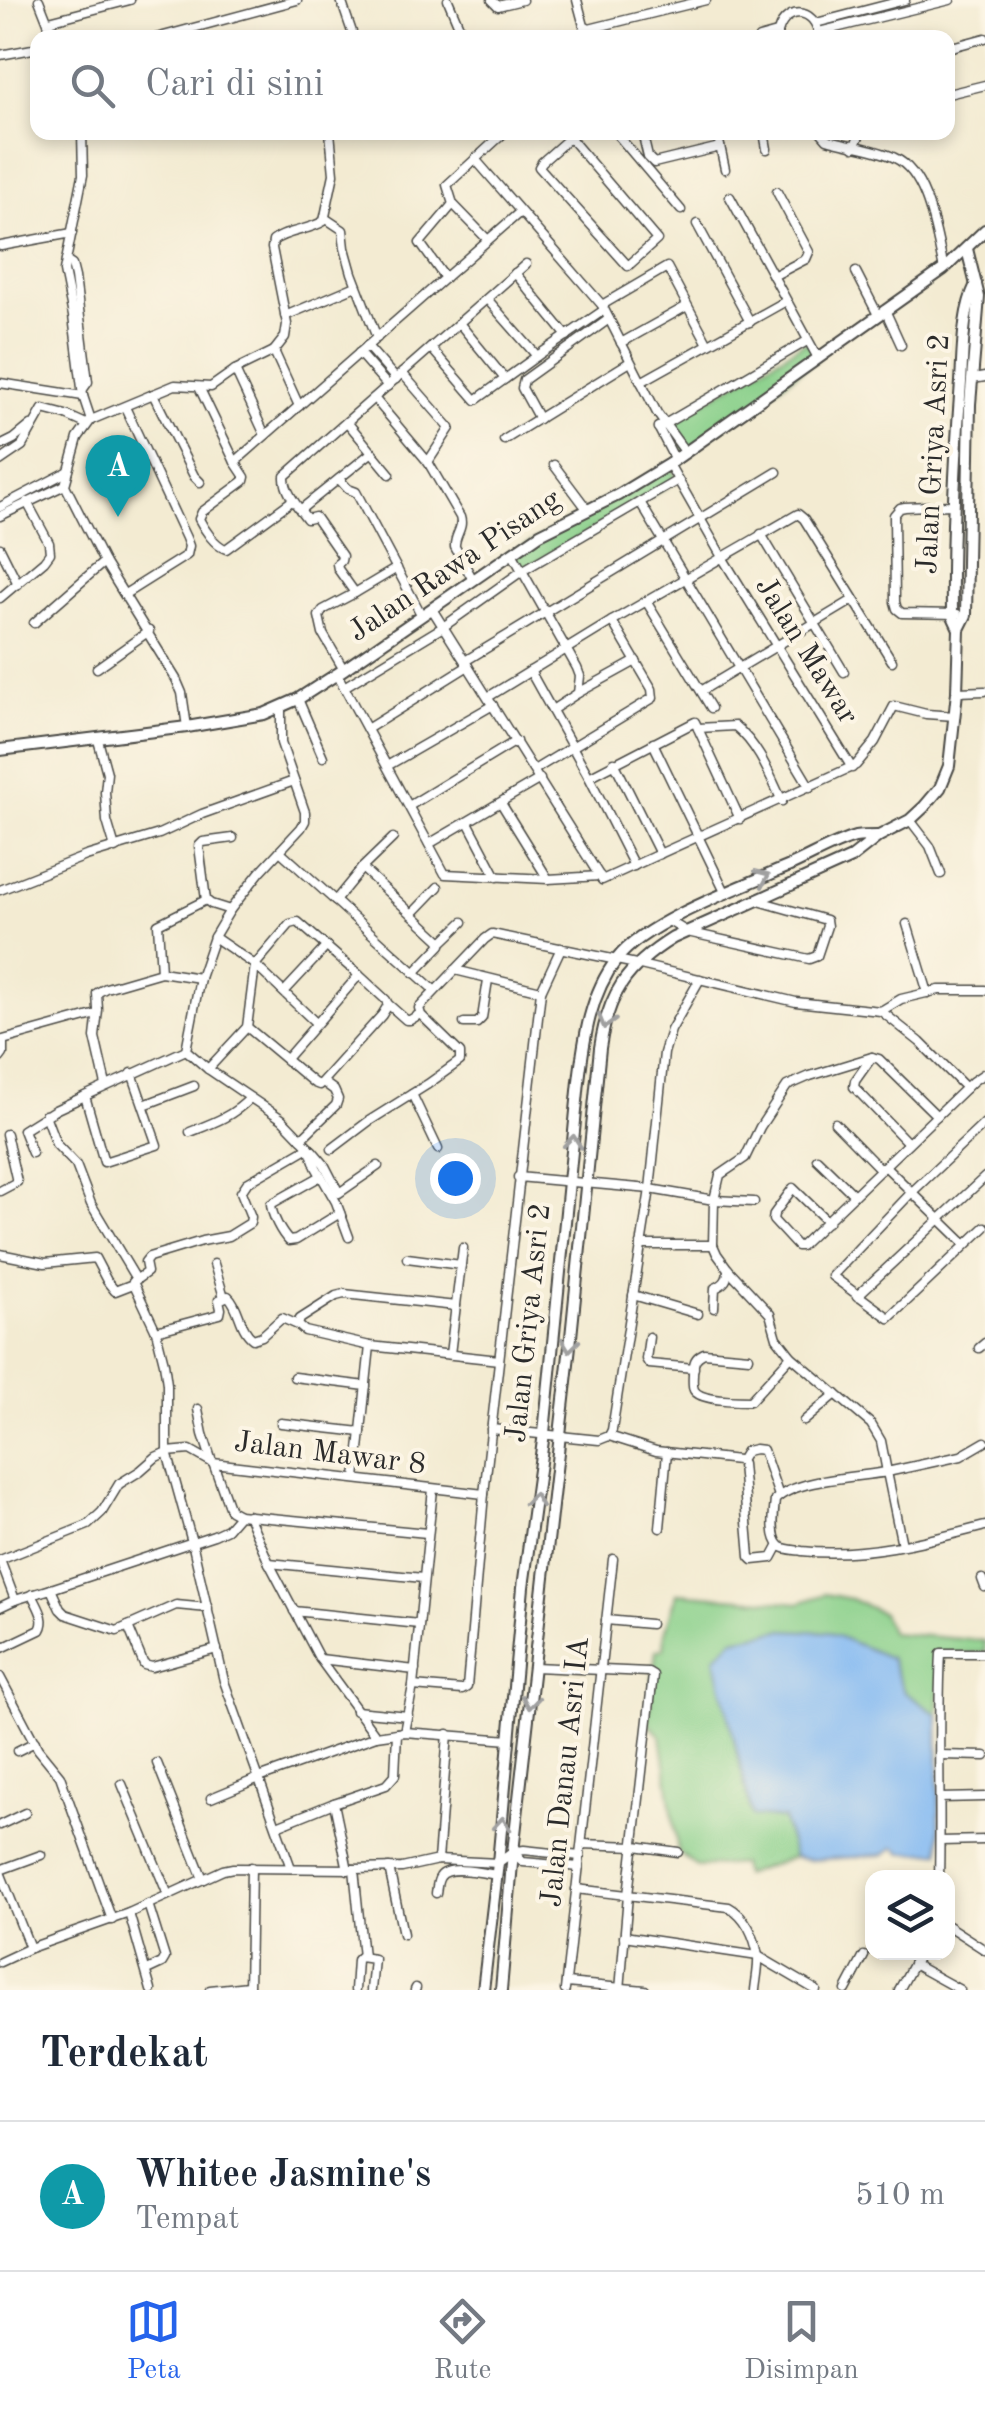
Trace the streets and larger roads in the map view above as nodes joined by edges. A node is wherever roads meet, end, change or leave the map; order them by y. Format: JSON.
{"nodes":[{"id":1,"x":38,"y":0,"type":"edge"},
{"id":2,"x":128,"y":0,"type":"edge"},
{"id":3,"x":251,"y":0,"type":"edge"},
{"id":4,"x":297,"y":0,"type":"edge"},
{"id":5,"x":341,"y":0,"type":"edge"},
{"id":6,"x":448,"y":0,"type":"edge"},
{"id":7,"x":522,"y":0,"type":"edge"},
{"id":8,"x":578,"y":0,"type":"edge"},
{"id":9,"x":706,"y":0,"type":"edge"},
{"id":10,"x":790,"y":0,"type":"edge"},
{"id":11,"x":905,"y":0,"type":"edge"},
{"id":12,"x":950,"y":0,"type":"edge"},
{"id":13,"x":494,"y":2,"type":"edge"},
{"id":14,"x":255,"y":11,"type":"junction"},
{"id":15,"x":793,"y":14,"type":"junction"},
{"id":16,"x":49,"y":21,"type":"junction"},
{"id":17,"x":52,"y":30,"type":"edge"},
{"id":18,"x":185,"y":30,"type":"edge"},
{"id":19,"x":351,"y":30,"type":"edge"},
{"id":20,"x":460,"y":30,"type":"edge"},
{"id":21,"x":778,"y":30,"type":"edge"},
{"id":22,"x":817,"y":30,"type":"edge"},
{"id":23,"x":821,"y":30,"type":"edge"},
{"id":24,"x":822,"y":30,"type":"edge"},
{"id":25,"x":985,"y":38,"type":"edge"},
{"id":26,"x":955,"y":46,"type":"edge"},
{"id":27,"x":30,"y":49,"type":"edge"},
{"id":28,"x":0,"y":55,"type":"edge"},
{"id":29,"x":985,"y":85,"type":"edge"},
{"id":30,"x":955,"y":92,"type":"edge"},
{"id":31,"x":82,"y":140,"type":"edge"},
{"id":32,"x":331,"y":140,"type":"edge"},
{"id":33,"x":495,"y":140,"type":"edge"},
{"id":34,"x":568,"y":140,"type":"edge"},
{"id":35,"x":577,"y":140,"type":"edge"},
{"id":36,"x":621,"y":140,"type":"edge"},
{"id":37,"x":644,"y":140,"type":"edge"},
{"id":38,"x":718,"y":140,"type":"edge"},
{"id":39,"x":766,"y":140,"type":"edge"},
{"id":40,"x":837,"y":140,"type":"edge"},
{"id":41,"x":857,"y":140,"type":"edge"},
{"id":42,"x":854,"y":147,"type":"junction"},
{"id":43,"x":720,"y":148,"type":"junction"},
{"id":44,"x":768,"y":149,"type":"dead end"},
{"id":45,"x":475,"y":159,"type":"junction"},
{"id":46,"x":725,"y":169,"type":"dead end"},
{"id":47,"x":777,"y":192,"type":"dead end"},
{"id":48,"x":730,"y":198,"type":"dead end"},
{"id":49,"x":453,"y":204,"type":"junction"},
{"id":50,"x":681,"y":210,"type":"dead end"},
{"id":51,"x":520,"y":212,"type":"junction"},
{"id":52,"x":326,"y":218,"type":"junction"},
{"id":53,"x":697,"y":224,"type":"dead end"},
{"id":54,"x":985,"y":230,"type":"edge"},
{"id":55,"x":72,"y":233,"type":"junction"},
{"id":56,"x":488,"y":240,"type":"junction"},
{"id":57,"x":1,"y":246,"type":"edge"},
{"id":58,"x":967,"y":249,"type":"junction"},
{"id":59,"x":526,"y":264,"type":"dead end"},
{"id":60,"x":944,"y":269,"type":"junction"},
{"id":61,"x":856,"y":272,"type":"dead end"},
{"id":62,"x":516,"y":273,"type":"junction"},
{"id":63,"x":772,"y":276,"type":"junction"},
{"id":64,"x":445,"y":278,"type":"junction"},
{"id":65,"x":977,"y":281,"type":"junction"},
{"id":66,"x":356,"y":286,"type":"junction"},
{"id":67,"x":487,"y":299,"type":"junction"},
{"id":68,"x":786,"y":301,"type":"junction"},
{"id":69,"x":687,"y":306,"type":"junction"},
{"id":70,"x":605,"y":311,"type":"junction"},
{"id":71,"x":882,"y":313,"type":"junction"},
{"id":72,"x":286,"y":316,"type":"junction"},
{"id":73,"x":750,"y":322,"type":"junction"},
{"id":74,"x":459,"y":324,"type":"junction"},
{"id":75,"x":567,"y":336,"type":"junction"},
{"id":76,"x":377,"y":338,"type":"junction"},
{"id":77,"x":808,"y":341,"type":"junction"},
{"id":78,"x":621,"y":344,"type":"junction"},
{"id":79,"x":708,"y":344,"type":"junction"},
{"id":80,"x":901,"y":346,"type":"dead end"},
{"id":81,"x":431,"y":348,"type":"junction"},
{"id":82,"x":363,"y":350,"type":"junction"},
{"id":83,"x":274,"y":351,"type":"junction"},
{"id":84,"x":537,"y":356,"type":"junction"},
{"id":85,"x":818,"y":358,"type":"junction"},
{"id":86,"x":630,"y":362,"type":"junction"},
{"id":87,"x":235,"y":370,"type":"junction"},
{"id":88,"x":979,"y":378,"type":"edge"},
{"id":89,"x":395,"y":379,"type":"junction"},
{"id":90,"x":505,"y":379,"type":"junction"},
{"id":91,"x":0,"y":382,"type":"edge"},
{"id":92,"x":641,"y":382,"type":"junction"},
{"id":93,"x":199,"y":387,"type":"junction"},
{"id":94,"x":83,"y":392,"type":"junction"},
{"id":95,"x":153,"y":394,"type":"junction"},
{"id":96,"x":374,"y":398,"type":"junction"},
{"id":97,"x":965,"y":404,"type":"junction"},
{"id":98,"x":299,"y":406,"type":"junction"},
{"id":99,"x":124,"y":407,"type":"junction"},
{"id":100,"x":540,"y":418,"type":"junction"},
{"id":101,"x":34,"y":422,"type":"junction"},
{"id":102,"x":89,"y":422,"type":"junction"},
{"id":103,"x":346,"y":422,"type":"junction"},
{"id":104,"x":662,"y":426,"type":"junction"},
{"id":105,"x":266,"y":435,"type":"junction"},
{"id":106,"x":504,"y":440,"type":"dead end"},
{"id":107,"x":0,"y":446,"type":"edge"},
{"id":108,"x":371,"y":452,"type":"junction"},
{"id":109,"x":686,"y":452,"type":"junction"},
{"id":110,"x":235,"y":462,"type":"junction"},
{"id":111,"x":428,"y":462,"type":"junction"},
{"id":112,"x":672,"y":462,"type":"junction"},
{"id":113,"x":1,"y":465,"type":"edge"},
{"id":114,"x":554,"y":465,"type":"dead end"},
{"id":115,"x":68,"y":471,"type":"junction"},
{"id":116,"x":777,"y":472,"type":"dead end"},
{"id":117,"x":390,"y":474,"type":"dead end"},
{"id":118,"x":338,"y":479,"type":"junction"},
{"id":119,"x":678,"y":480,"type":"junction"},
{"id":120,"x":200,"y":482,"type":"dead end"},
{"id":121,"x":66,"y":485,"type":"junction"},
{"id":122,"x":293,"y":500,"type":"junction"},
{"id":123,"x":27,"y":502,"type":"junction"},
{"id":124,"x":640,"y":502,"type":"junction"},
{"id":125,"x":952,"y":505,"type":"junction"},
{"id":126,"x":0,"y":506,"type":"edge"},
{"id":127,"x":586,"y":509,"type":"junction"},
{"id":128,"x":300,"y":510,"type":"junction"},
{"id":129,"x":0,"y":516,"type":"edge"},
{"id":130,"x":701,"y":520,"type":"junction"},
{"id":131,"x":762,"y":534,"type":"junction"},
{"id":132,"x":664,"y":542,"type":"junction"},
{"id":133,"x":0,"y":548,"type":"edge"},
{"id":134,"x":512,"y":553,"type":"junction"},
{"id":135,"x":722,"y":557,"type":"junction"},
{"id":136,"x":104,"y":562,"type":"junction"},
{"id":137,"x":397,"y":568,"type":"junction"},
{"id":138,"x":522,"y":571,"type":"junction"},
{"id":139,"x":685,"y":578,"type":"junction"},
{"id":140,"x":473,"y":580,"type":"junction"},
{"id":141,"x":18,"y":584,"type":"junction"},
{"id":142,"x":355,"y":592,"type":"junction"},
{"id":143,"x":125,"y":594,"type":"junction"},
{"id":144,"x":0,"y":598,"type":"edge"},
{"id":145,"x":853,"y":600,"type":"junction"},
{"id":146,"x":646,"y":601,"type":"junction"},
{"id":147,"x":427,"y":612,"type":"junction"},
{"id":148,"x":546,"y":612,"type":"junction"},
{"id":149,"x":952,"y":614,"type":"junction"},
{"id":150,"x":966,"y":615,"type":"junction"},
{"id":151,"x":612,"y":620,"type":"junction"},
{"id":152,"x":34,"y":623,"type":"dead end"},
{"id":153,"x":815,"y":624,"type":"junction"},
{"id":154,"x":443,"y":627,"type":"junction"},
{"id":155,"x":959,"y":629,"type":"junction"},
{"id":156,"x":149,"y":632,"type":"junction"},
{"id":157,"x":777,"y":646,"type":"junction"},
{"id":158,"x":567,"y":649,"type":"junction"},
{"id":159,"x":636,"y":661,"type":"junction"},
{"id":160,"x":892,"y":661,"type":"dead end"},
{"id":161,"x":466,"y":664,"type":"junction"},
{"id":162,"x":97,"y":668,"type":"dead end"},
{"id":163,"x":739,"y":669,"type":"junction"},
{"id":164,"x":530,"y":671,"type":"junction"},
{"id":165,"x":340,"y":672,"type":"junction"},
{"id":166,"x":844,"y":672,"type":"dead end"},
{"id":167,"x":344,"y":688,"type":"junction"},
{"id":168,"x":701,"y":691,"type":"junction"},
{"id":169,"x":985,"y":691,"type":"edge"},
{"id":170,"x":957,"y":692,"type":"junction"},
{"id":171,"x":578,"y":693,"type":"junction"},
{"id":172,"x":298,"y":699,"type":"junction"},
{"id":173,"x":490,"y":701,"type":"junction"},
{"id":174,"x":281,"y":707,"type":"junction"},
{"id":175,"x":711,"y":708,"type":"dead end"},
{"id":176,"x":552,"y":710,"type":"junction"},
{"id":177,"x":955,"y":716,"type":"junction"},
{"id":178,"x":187,"y":727,"type":"junction"},
{"id":179,"x":698,"y":728,"type":"junction"},
{"id":180,"x":367,"y":729,"type":"junction"},
{"id":181,"x":98,"y":740,"type":"junction"},
{"id":182,"x":516,"y":741,"type":"junction"},
{"id":183,"x":653,"y":742,"type":"junction"},
{"id":184,"x":573,"y":747,"type":"junction"},
{"id":185,"x":0,"y":750,"type":"edge"},
{"id":186,"x":323,"y":757,"type":"dead end"},
{"id":187,"x":614,"y":762,"type":"junction"},
{"id":188,"x":387,"y":766,"type":"junction"},
{"id":189,"x":852,"y":768,"type":"junction"},
{"id":190,"x":534,"y":770,"type":"junction"},
{"id":191,"x":589,"y":777,"type":"junction"},
{"id":192,"x":540,"y":779,"type":"junction"},
{"id":193,"x":294,"y":781,"type":"junction"},
{"id":194,"x":810,"y":788,"type":"junction"},
{"id":195,"x":782,"y":800,"type":"junction"},
{"id":196,"x":501,"y":803,"type":"junction"},
{"id":197,"x":409,"y":806,"type":"junction"},
{"id":198,"x":740,"y":819,"type":"junction"},
{"id":199,"x":910,"y":820,"type":"junction"},
{"id":200,"x":468,"y":822,"type":"junction"},
{"id":201,"x":879,"y":836,"type":"junction"},
{"id":202,"x":698,"y":837,"type":"junction"},
{"id":203,"x":234,"y":838,"type":"dead end"},
{"id":204,"x":394,"y":838,"type":"dead end"},
{"id":205,"x":430,"y":844,"type":"junction"},
{"id":206,"x":114,"y":848,"type":"junction"},
{"id":207,"x":280,"y":850,"type":"junction"},
{"id":208,"x":660,"y":854,"type":"junction"},
{"id":209,"x":634,"y":866,"type":"junction"},
{"id":210,"x":362,"y":868,"type":"junction"},
{"id":211,"x":941,"y":874,"type":"dead end"},
{"id":212,"x":600,"y":876,"type":"junction"},
{"id":213,"x":497,"y":877,"type":"junction"},
{"id":214,"x":548,"y":878,"type":"junction"},
{"id":215,"x":438,"y":887,"type":"dead end"},
{"id":216,"x":0,"y":890,"type":"edge"},
{"id":217,"x":726,"y":894,"type":"junction"},
{"id":218,"x":206,"y":900,"type":"junction"},
{"id":219,"x":755,"y":900,"type":"junction"},
{"id":220,"x":335,"y":902,"type":"junction"},
{"id":221,"x":230,"y":910,"type":"junction"},
{"id":222,"x":412,"y":914,"type":"junction"},
{"id":223,"x":463,"y":922,"type":"dead end"},
{"id":224,"x":671,"y":922,"type":"junction"},
{"id":225,"x":907,"y":924,"type":"dead end"},
{"id":226,"x":686,"y":931,"type":"junction"},
{"id":227,"x":214,"y":936,"type":"junction"},
{"id":228,"x":441,"y":944,"type":"junction"},
{"id":229,"x":327,"y":946,"type":"junction"},
{"id":230,"x":560,"y":948,"type":"junction"},
{"id":231,"x":618,"y":960,"type":"junction"},
{"id":232,"x":634,"y":964,"type":"junction"},
{"id":233,"x":256,"y":965,"type":"junction"},
{"id":234,"x":455,"y":970,"type":"junction"},
{"id":235,"x":161,"y":972,"type":"junction"},
{"id":236,"x":414,"y":973,"type":"junction"},
{"id":237,"x":359,"y":975,"type":"junction"},
{"id":238,"x":200,"y":978,"type":"junction"},
{"id":239,"x":700,"y":979,"type":"junction"},
{"id":240,"x":488,"y":980,"type":"junction"},
{"id":241,"x":434,"y":990,"type":"junction"},
{"id":242,"x":985,"y":990,"type":"edge"},
{"id":243,"x":540,"y":991,"type":"junction"},
{"id":244,"x":284,"y":992,"type":"junction"},
{"id":245,"x":928,"y":993,"type":"junction"},
{"id":246,"x":387,"y":1002,"type":"junction"},
{"id":247,"x":881,"y":1011,"type":"junction"},
{"id":248,"x":97,"y":1014,"type":"junction"},
{"id":249,"x":420,"y":1014,"type":"junction"},
{"id":250,"x":464,"y":1022,"type":"dead end"},
{"id":251,"x":316,"y":1023,"type":"junction"},
{"id":252,"x":247,"y":1027,"type":"junction"},
{"id":253,"x":2,"y":1038,"type":"edge"},
{"id":254,"x":186,"y":1050,"type":"junction"},
{"id":255,"x":874,"y":1057,"type":"junction"},
{"id":256,"x":0,"y":1058,"type":"edge"},
{"id":257,"x":286,"y":1059,"type":"junction"},
{"id":258,"x":208,"y":1069,"type":"junction"},
{"id":259,"x":132,"y":1073,"type":"junction"},
{"id":260,"x":985,"y":1073,"type":"edge"},
{"id":261,"x":324,"y":1082,"type":"junction"},
{"id":262,"x":106,"y":1085,"type":"junction"},
{"id":263,"x":194,"y":1086,"type":"dead end"},
{"id":264,"x":966,"y":1088,"type":"junction"},
{"id":265,"x":412,"y":1094,"type":"junction"},
{"id":266,"x":86,"y":1096,"type":"junction"},
{"id":267,"x":250,"y":1098,"type":"junction"},
{"id":268,"x":144,"y":1105,"type":"junction"},
{"id":269,"x":46,"y":1115,"type":"junction"},
{"id":270,"x":937,"y":1116,"type":"junction"},
{"id":271,"x":835,"y":1123,"type":"dead end"},
{"id":272,"x":985,"y":1124,"type":"edge"},
{"id":273,"x":23,"y":1130,"type":"junction"},
{"id":274,"x":190,"y":1132,"type":"dead end"},
{"id":275,"x":3,"y":1135,"type":"edge"},
{"id":276,"x":301,"y":1138,"type":"junction"},
{"id":277,"x":908,"y":1143,"type":"junction"},
{"id":278,"x":310,"y":1148,"type":"junction"},
{"id":279,"x":332,"y":1149,"type":"dead end"},
{"id":280,"x":438,"y":1149,"type":"dead end"},
{"id":281,"x":32,"y":1154,"type":"dead end"},
{"id":282,"x":817,"y":1159,"type":"dead end"},
{"id":283,"x":378,"y":1166,"type":"dead end"},
{"id":284,"x":882,"y":1168,"type":"junction"},
{"id":285,"x":321,"y":1176,"type":"junction"},
{"id":286,"x":518,"y":1176,"type":"junction"},
{"id":287,"x":985,"y":1177,"type":"edge"},
{"id":288,"x":570,"y":1181,"type":"junction"},
{"id":289,"x":585,"y":1183,"type":"junction"},
{"id":290,"x":650,"y":1189,"type":"junction"},
{"id":291,"x":0,"y":1190,"type":"edge"},
{"id":292,"x":912,"y":1192,"type":"junction"},
{"id":293,"x":854,"y":1196,"type":"junction"},
{"id":294,"x":714,"y":1200,"type":"junction"},
{"id":295,"x":754,"y":1202,"type":"dead end"},
{"id":296,"x":340,"y":1213,"type":"junction"},
{"id":297,"x":940,"y":1220,"type":"junction"},
{"id":298,"x":828,"y":1222,"type":"junction"},
{"id":299,"x":985,"y":1228,"type":"edge"},
{"id":300,"x":349,"y":1237,"type":"dead end"},
{"id":301,"x":641,"y":1245,"type":"junction"},
{"id":302,"x":713,"y":1245,"type":"junction"},
{"id":303,"x":966,"y":1245,"type":"junction"},
{"id":304,"x":463,"y":1248,"type":"dead end"},
{"id":305,"x":0,"y":1254,"type":"edge"},
{"id":306,"x":408,"y":1258,"type":"dead end"},
{"id":307,"x":214,"y":1264,"type":"dead end"},
{"id":308,"x":461,"y":1265,"type":"junction"},
{"id":309,"x":728,"y":1269,"type":"junction"},
{"id":310,"x":135,"y":1281,"type":"junction"},
{"id":311,"x":633,"y":1295,"type":"junction"},
{"id":312,"x":857,"y":1296,"type":"junction"},
{"id":313,"x":224,"y":1297,"type":"junction"},
{"id":314,"x":456,"y":1306,"type":"junction"},
{"id":315,"x":714,"y":1308,"type":"dead end"},
{"id":316,"x":698,"y":1314,"type":"dead end"},
{"id":317,"x":298,"y":1326,"type":"junction"},
{"id":318,"x":156,"y":1330,"type":"junction"},
{"id":319,"x":649,"y":1337,"type":"dead end"},
{"id":320,"x":370,"y":1346,"type":"junction"},
{"id":321,"x":450,"y":1354,"type":"junction"},
{"id":322,"x":791,"y":1356,"type":"junction"},
{"id":323,"x":749,"y":1357,"type":"dead end"},
{"id":324,"x":499,"y":1360,"type":"junction"},
{"id":325,"x":694,"y":1368,"type":"junction"},
{"id":326,"x":294,"y":1377,"type":"dead end"},
{"id":327,"x":366,"y":1386,"type":"junction"},
{"id":328,"x":836,"y":1394,"type":"junction"},
{"id":329,"x":198,"y":1409,"type":"dead end"},
{"id":330,"x":804,"y":1420,"type":"dead end"},
{"id":331,"x":281,"y":1423,"type":"dead end"},
{"id":332,"x":491,"y":1429,"type":"junction"},
{"id":333,"x":361,"y":1432,"type":"junction"},
{"id":334,"x":544,"y":1433,"type":"junction"},
{"id":335,"x":558,"y":1434,"type":"junction"},
{"id":336,"x":609,"y":1436,"type":"junction"},
{"id":337,"x":985,"y":1442,"type":"edge"},
{"id":338,"x":167,"y":1452,"type":"junction"},
{"id":339,"x":667,"y":1452,"type":"junction"},
{"id":340,"x":740,"y":1462,"type":"junction"},
{"id":341,"x":213,"y":1463,"type":"junction"},
{"id":342,"x":887,"y":1472,"type":"junction"},
{"id":343,"x":356,"y":1478,"type":"junction"},
{"id":344,"x":433,"y":1488,"type":"junction"},
{"id":345,"x":484,"y":1494,"type":"junction"},
{"id":346,"x":778,"y":1496,"type":"junction"},
{"id":347,"x":243,"y":1516,"type":"junction"},
{"id":348,"x":985,"y":1526,"type":"edge"},
{"id":349,"x":660,"y":1528,"type":"dead end"},
{"id":350,"x":428,"y":1533,"type":"junction"},
{"id":351,"x":192,"y":1542,"type":"junction"},
{"id":352,"x":779,"y":1545,"type":"junction"},
{"id":353,"x":902,"y":1545,"type":"junction"},
{"id":354,"x":613,"y":1559,"type":"dead end"},
{"id":355,"x":269,"y":1563,"type":"junction"},
{"id":356,"x":423,"y":1578,"type":"junction"},
{"id":357,"x":52,"y":1589,"type":"junction"},
{"id":358,"x":32,"y":1594,"type":"junction"},
{"id":359,"x":14,"y":1600,"type":"junction"},
{"id":360,"x":0,"y":1608,"type":"edge"},
{"id":361,"x":208,"y":1608,"type":"junction"},
{"id":362,"x":294,"y":1612,"type":"junction"},
{"id":363,"x":606,"y":1620,"type":"junction"},
{"id":364,"x":418,"y":1624,"type":"junction"},
{"id":365,"x":650,"y":1624,"type":"dead end"},
{"id":366,"x":128,"y":1626,"type":"junction"},
{"id":367,"x":0,"y":1649,"type":"edge"},
{"id":368,"x":218,"y":1650,"type":"junction"},
{"id":369,"x":985,"y":1653,"type":"edge"},
{"id":370,"x":319,"y":1658,"type":"junction"},
{"id":371,"x":534,"y":1667,"type":"junction"},
{"id":372,"x":415,"y":1670,"type":"junction"},
{"id":373,"x":600,"y":1670,"type":"junction"},
{"id":374,"x":0,"y":1677,"type":"edge"},
{"id":375,"x":413,"y":1686,"type":"junction"},
{"id":376,"x":356,"y":1711,"type":"junction"},
{"id":377,"x":408,"y":1716,"type":"junction"},
{"id":378,"x":401,"y":1732,"type":"junction"},
{"id":379,"x":448,"y":1734,"type":"junction"},
{"id":380,"x":376,"y":1736,"type":"junction"},
{"id":381,"x":510,"y":1740,"type":"junction"},
{"id":382,"x":34,"y":1742,"type":"junction"},
{"id":383,"x":17,"y":1750,"type":"dead end"},
{"id":384,"x":940,"y":1755,"type":"junction"},
{"id":385,"x":985,"y":1756,"type":"edge"},
{"id":386,"x":157,"y":1763,"type":"dead end"},
{"id":387,"x":259,"y":1778,"type":"junction"},
{"id":388,"x":122,"y":1784,"type":"dead end"},
{"id":389,"x":211,"y":1798,"type":"dead end"},
{"id":390,"x":940,"y":1798,"type":"junction"},
{"id":391,"x":985,"y":1798,"type":"edge"},
{"id":392,"x":334,"y":1802,"type":"junction"},
{"id":393,"x":25,"y":1813,"type":"dead end"},
{"id":394,"x":0,"y":1824,"type":"edge"},
{"id":395,"x":277,"y":1826,"type":"junction"},
{"id":396,"x":985,"y":1840,"type":"edge"},
{"id":397,"x":940,"y":1841,"type":"junction"},
{"id":398,"x":582,"y":1844,"type":"junction"},
{"id":399,"x":634,"y":1846,"type":"junction"},
{"id":400,"x":514,"y":1852,"type":"junction"},
{"id":401,"x":678,"y":1852,"type":"dead end"},
{"id":402,"x":40,"y":1855,"type":"dead end"},
{"id":403,"x":580,"y":1856,"type":"junction"},
{"id":404,"x":438,"y":1860,"type":"junction"},
{"id":405,"x":251,"y":1866,"type":"junction"},
{"id":406,"x":291,"y":1868,"type":"junction"},
{"id":407,"x":389,"y":1868,"type":"junction"},
{"id":408,"x":579,"y":1868,"type":"junction"},
{"id":409,"x":497,"y":1869,"type":"junction"},
{"id":410,"x":351,"y":1870,"type":"junction"},
{"id":411,"x":939,"y":1870,"type":"edge"},
{"id":412,"x":0,"y":1871,"type":"edge"},
{"id":413,"x":203,"y":1879,"type":"junction"},
{"id":414,"x":576,"y":1889,"type":"junction"},
{"id":415,"x":436,"y":1893,"type":"dead end"},
{"id":416,"x":168,"y":1895,"type":"junction"},
{"id":417,"x":628,"y":1895,"type":"junction"},
{"id":418,"x":148,"y":1904,"type":"junction"},
{"id":419,"x":129,"y":1913,"type":"junction"},
{"id":420,"x":112,"y":1920,"type":"junction"},
{"id":421,"x":955,"y":1931,"type":"edge"},
{"id":422,"x":403,"y":1934,"type":"dead end"},
{"id":423,"x":159,"y":1936,"type":"junction"},
{"id":424,"x":624,"y":1936,"type":"junction"},
{"id":425,"x":138,"y":1942,"type":"junction"},
{"id":426,"x":30,"y":1948,"type":"junction"},
{"id":427,"x":985,"y":1950,"type":"edge"},
{"id":428,"x":758,"y":1956,"type":"junction"},
{"id":429,"x":864,"y":1956,"type":"dead end"},
{"id":430,"x":363,"y":1958,"type":"junction"},
{"id":431,"x":915,"y":1960,"type":"edge"},
{"id":432,"x":0,"y":1962,"type":"edge"},
{"id":433,"x":913,"y":1964,"type":"junction"},
{"id":434,"x":146,"y":1970,"type":"junction"},
{"id":435,"x":565,"y":1986,"type":"edge"},
{"id":436,"x":248,"y":1988,"type":"edge"},
{"id":437,"x":620,"y":1989,"type":"edge"},
{"id":438,"x":151,"y":1990,"type":"edge"},
{"id":439,"x":210,"y":1990,"type":"edge"},
{"id":440,"x":355,"y":1990,"type":"edge"},
{"id":441,"x":371,"y":1990,"type":"edge"},
{"id":442,"x":483,"y":1990,"type":"edge"},
{"id":443,"x":501,"y":1990,"type":"edge"},
{"id":444,"x":645,"y":1990,"type":"edge"},
{"id":445,"x":755,"y":1990,"type":"edge"},
{"id":446,"x":816,"y":1990,"type":"edge"},
{"id":447,"x":846,"y":1990,"type":"edge"},
{"id":448,"x":899,"y":1990,"type":"edge"},
{"id":449,"x":960,"y":1990,"type":"edge"}],
"edges":[{"from":1,"to":16,"type":"street"},
{"from":2,"to":16,"type":"street"},
{"from":3,"to":14,"type":"street"},
{"from":4,"to":14,"type":"street"},
{"from":5,"to":19,"type":"street"},
{"from":6,"to":20,"type":"street"},
{"from":7,"to":13,"type":"street"},
{"from":8,"to":9,"type":"street"},
{"from":10,"to":15,"type":"street"},
{"from":11,"to":23,"type":"street"},
{"from":12,"to":24,"type":"street"},
{"from":14,"to":18,"type":"street"},
{"from":15,"to":21,"type":"street"},
{"from":15,"to":22,"type":"street"},
{"from":16,"to":17,"type":"street"},
{"from":25,"to":26,"type":"street"},
{"from":27,"to":28,"type":"street"},
{"from":29,"to":30,"type":"street"},
{"from":31,"to":55,"type":"street"},
{"from":32,"to":52,"type":"street"},
{"from":33,"to":45,"type":"street"},
{"from":34,"to":35,"type":"street"},
{"from":36,"to":50,"type":"street"},
{"from":37,"to":43,"type":"street"},
{"from":38,"to":43,"type":"street"},
{"from":39,"to":44,"type":"street"},
{"from":40,"to":42,"type":"street"},
{"from":41,"to":42,"type":"street"},
{"from":42,"to":60,"type":"street"},
{"from":43,"to":46,"type":"street"},
{"from":45,"to":49,"type":"street"},
{"from":45,"to":51,"type":"street"},
{"from":47,"to":63,"type":"street"},
{"from":48,"to":63,"type":"street"},
{"from":49,"to":56,"type":"street"},
{"from":49,"to":64,"type":"street"},
{"from":51,"to":56,"type":"street"},
{"from":51,"to":70,"type":"street"},
{"from":52,"to":66,"type":"street"},
{"from":52,"to":72,"type":"street"},
{"from":53,"to":73,"type":"street"},
{"from":54,"to":58,"type":"street","name":"Jalan Rawa Pisang"},
{"from":55,"to":57,"type":"street"},
{"from":55,"to":94,"type":"street"},
{"from":56,"to":64,"type":"street"},
{"from":58,"to":60,"type":"street","name":"Jalan Rawa Pisang"},
{"from":58,"to":65,"type":"street","name":"Jalan Griya Asri 2"},
{"from":59,"to":62,"type":"street"},
{"from":60,"to":71,"type":"street","name":"Jalan Rawa Pisang"},
{"from":61,"to":71,"type":"street"},
{"from":62,"to":67,"type":"street"},
{"from":62,"to":75,"type":"street"},
{"from":63,"to":68,"type":"street"},
{"from":64,"to":76,"type":"street"},
{"from":65,"to":88,"type":"street","name":"Jalan Griya Asri 2"},
{"from":65,"to":97,"type":"street","name":"Jalan Griya Asri 2"},
{"from":66,"to":72,"type":"street"},
{"from":66,"to":76,"type":"street"},
{"from":67,"to":74,"type":"street"},
{"from":67,"to":84,"type":"street"},
{"from":68,"to":73,"type":"street"},
{"from":68,"to":77,"type":"street"},
{"from":69,"to":70,"type":"street"},
{"from":69,"to":78,"type":"street"},
{"from":69,"to":79,"type":"street"},
{"from":70,"to":75,"type":"street"},
{"from":70,"to":78,"type":"street"},
{"from":70,"to":100,"type":"street"},
{"from":71,"to":80,"type":"street"},
{"from":71,"to":85,"type":"street","name":"Jalan Rawa Pisang"},
{"from":72,"to":83,"type":"street"},
{"from":73,"to":79,"type":"street"},
{"from":74,"to":81,"type":"street"},
{"from":74,"to":90,"type":"street"},
{"from":75,"to":84,"type":"street"},
{"from":76,"to":82,"type":"street"},
{"from":77,"to":85,"type":"street"},
{"from":77,"to":104,"type":"street"},
{"from":78,"to":86,"type":"street"},
{"from":79,"to":92,"type":"street"},
{"from":81,"to":89,"type":"street"},
{"from":81,"to":90,"type":"street"},
{"from":82,"to":89,"type":"street"},
{"from":82,"to":98,"type":"street"},
{"from":83,"to":87,"type":"street"},
{"from":83,"to":98,"type":"street"},
{"from":84,"to":90,"type":"street"},
{"from":85,"to":109,"type":"street","name":"Jalan Rawa Pisang"},
{"from":86,"to":92,"type":"street"},
{"from":86,"to":100,"type":"street"},
{"from":87,"to":93,"type":"street"},
{"from":87,"to":105,"type":"street"},
{"from":88,"to":97,"type":"street","name":"Jalan Griya Asri 2"},
{"from":89,"to":96,"type":"street"},
{"from":89,"to":111,"type":"street"},
{"from":91,"to":94,"type":"street"},
{"from":92,"to":104,"type":"street"},
{"from":93,"to":95,"type":"street"},
{"from":93,"to":110,"type":"street"},
{"from":94,"to":102,"type":"street"},
{"from":95,"to":99,"type":"street"},
{"from":95,"to":120,"type":"street"},
{"from":96,"to":103,"type":"street"},
{"from":96,"to":111,"type":"street"},
{"from":97,"to":125,"type":"street","name":"Jalan Griya Asri 2"},
{"from":97,"to":150,"type":"street","name":"Jalan Griya Asri 2"},
{"from":98,"to":105,"type":"street"},
{"from":99,"to":102,"type":"street"},
{"from":99,"to":143,"type":"street"},
{"from":100,"to":106,"type":"street"},
{"from":101,"to":102,"type":"street"},
{"from":101,"to":107,"type":"street"},
{"from":101,"to":113,"type":"street"},
{"from":102,"to":115,"type":"street"},
{"from":103,"to":108,"type":"street"},
{"from":103,"to":122,"type":"street"},
{"from":104,"to":109,"type":"street"},
{"from":104,"to":112,"type":"street","name":"Jalan Mawar"},
{"from":105,"to":110,"type":"street"},
{"from":108,"to":117,"type":"street"},
{"from":108,"to":118,"type":"street"},
{"from":109,"to":112,"type":"street","name":"Jalan Rawa Pisang"},
{"from":110,"to":122,"type":"street"},
{"from":111,"to":140,"type":"street"},
{"from":112,"to":119,"type":"street","name":"Jalan Mawar"},
{"from":112,"to":127,"type":"street","name":"Jalan Rawa Pisang"},
{"from":114,"to":127,"type":"street"},
{"from":115,"to":121,"type":"street"},
{"from":115,"to":126,"type":"street"},
{"from":116,"to":130,"type":"street"},
{"from":118,"to":128,"type":"street"},
{"from":118,"to":137,"type":"street"},
{"from":119,"to":124,"type":"street"},
{"from":119,"to":130,"type":"street","name":"Jalan Mawar"},
{"from":121,"to":123,"type":"street"},
{"from":121,"to":136,"type":"street"},
{"from":122,"to":128,"type":"street"},
{"from":123,"to":129,"type":"street"},
{"from":123,"to":141,"type":"street"},
{"from":124,"to":132,"type":"street"},
{"from":124,"to":138,"type":"street"},
{"from":125,"to":149,"type":"street","name":"Jalan Griya Asri 2"},
{"from":125,"to":149,"type":"street"},
{"from":127,"to":134,"type":"street","name":"Jalan Rawa Pisang"},
{"from":128,"to":142,"type":"street"},
{"from":130,"to":132,"type":"street"},
{"from":130,"to":135,"type":"street","name":"Jalan Mawar"},
{"from":131,"to":135,"type":"street"},
{"from":131,"to":145,"type":"street"},
{"from":131,"to":153,"type":"street"},
{"from":132,"to":139,"type":"street"},
{"from":132,"to":148,"type":"street"},
{"from":133,"to":141,"type":"street"},
{"from":134,"to":138,"type":"street"},
{"from":134,"to":140,"type":"street","name":"Jalan Rawa Pisang"},
{"from":135,"to":139,"type":"street"},
{"from":135,"to":157,"type":"street","name":"Jalan Mawar"},
{"from":136,"to":143,"type":"street"},
{"from":136,"to":152,"type":"street"},
{"from":137,"to":142,"type":"street"},
{"from":137,"to":147,"type":"street"},
{"from":138,"to":148,"type":"street"},
{"from":138,"to":154,"type":"street"},
{"from":139,"to":146,"type":"street"},
{"from":139,"to":163,"type":"street"},
{"from":140,"to":147,"type":"street","name":"Jalan Rawa Pisang"},
{"from":141,"to":144,"type":"street"},
{"from":142,"to":165,"type":"street"},
{"from":143,"to":156,"type":"street"},
{"from":145,"to":153,"type":"street"},
{"from":145,"to":160,"type":"street"},
{"from":146,"to":151,"type":"street"},
{"from":146,"to":168,"type":"street"},
{"from":147,"to":154,"type":"street"},
{"from":147,"to":165,"type":"street","name":"Jalan Rawa Pisang"},
{"from":148,"to":158,"type":"street"},
{"from":148,"to":161,"type":"street"},
{"from":149,"to":150,"type":"street"},
{"from":149,"to":155,"type":"street","name":"Jalan Griya Asri 2"},
{"from":150,"to":155,"type":"street","name":"Jalan Griya Asri 2"},
{"from":151,"to":158,"type":"street"},
{"from":151,"to":159,"type":"street"},
{"from":153,"to":157,"type":"street"},
{"from":153,"to":166,"type":"street"},
{"from":154,"to":161,"type":"street"},
{"from":154,"to":167,"type":"street"},
{"from":155,"to":170,"type":"street","name":"Jalan Griya Asri 2"},
{"from":156,"to":162,"type":"street"},
{"from":156,"to":178,"type":"street"},
{"from":157,"to":163,"type":"street"},
{"from":157,"to":189,"type":"street","name":"Jalan Mawar"},
{"from":158,"to":164,"type":"street"},
{"from":158,"to":171,"type":"street"},
{"from":159,"to":171,"type":"street"},
{"from":159,"to":184,"type":"street"},
{"from":161,"to":173,"type":"street"},
{"from":161,"to":180,"type":"street"},
{"from":163,"to":168,"type":"street"},
{"from":163,"to":194,"type":"street"},
{"from":164,"to":173,"type":"street"},
{"from":164,"to":176,"type":"street"},
{"from":165,"to":167,"type":"street"},
{"from":165,"to":172,"type":"street","name":"Jalan Rawa Pisang"},
{"from":167,"to":180,"type":"street"},
{"from":168,"to":175,"type":"street"},
{"from":169,"to":170,"type":"street"},
{"from":170,"to":177,"type":"street","name":"Jalan Griya Asri 2"},
{"from":171,"to":176,"type":"street"},
{"from":172,"to":174,"type":"street","name":"Jalan Rawa Pisang"},
{"from":172,"to":186,"type":"street"},
{"from":173,"to":182,"type":"street"},
{"from":173,"to":188,"type":"street"},
{"from":174,"to":178,"type":"street","name":"Jalan Rawa Pisang"},
{"from":174,"to":193,"type":"street"},
{"from":176,"to":184,"type":"street"},
{"from":177,"to":189,"type":"street"},
{"from":177,"to":199,"type":"street","name":"Jalan Griya Asri 2"},
{"from":178,"to":181,"type":"street","name":"Jalan Rawa Pisang"},
{"from":179,"to":183,"type":"street"},
{"from":179,"to":195,"type":"street"},
{"from":179,"to":198,"type":"street"},
{"from":180,"to":188,"type":"street"},
{"from":181,"to":185,"type":"street","name":"Jalan Rawa Pisang"},
{"from":181,"to":206,"type":"street"},
{"from":182,"to":190,"type":"street"},
{"from":182,"to":197,"type":"street"},
{"from":183,"to":187,"type":"street"},
{"from":183,"to":202,"type":"street"},
{"from":184,"to":190,"type":"street"},
{"from":184,"to":191,"type":"street"},
{"from":187,"to":191,"type":"street"},
{"from":187,"to":208,"type":"street"},
{"from":188,"to":197,"type":"street"},
{"from":189,"to":194,"type":"street"},
{"from":190,"to":192,"type":"street"},
{"from":191,"to":209,"type":"street"},
{"from":192,"to":196,"type":"street"},
{"from":192,"to":212,"type":"street"},
{"from":193,"to":206,"type":"street"},
{"from":193,"to":207,"type":"street"},
{"from":194,"to":195,"type":"street"},
{"from":195,"to":198,"type":"street"},
{"from":196,"to":200,"type":"street"},
{"from":196,"to":214,"type":"street"},
{"from":197,"to":205,"type":"street"},
{"from":198,"to":202,"type":"street"},
{"from":199,"to":201,"type":"street","name":"Jalan Griya Asri 2"},
{"from":199,"to":211,"type":"street"},
{"from":200,"to":205,"type":"street"},
{"from":200,"to":213,"type":"street"},
{"from":217,"to":201,"type":"street","name":"Jalan Griya Asri 2","one_way":true},
{"from":201,"to":219,"type":"street","name":"Jalan Griya Asri 2"},
{"from":202,"to":208,"type":"street"},
{"from":202,"to":217,"type":"street"},
{"from":203,"to":218,"type":"street"},
{"from":204,"to":210,"type":"street"},
{"from":205,"to":213,"type":"street"},
{"from":206,"to":216,"type":"street"},
{"from":207,"to":220,"type":"street"},
{"from":207,"to":221,"type":"street"},
{"from":208,"to":209,"type":"street"},
{"from":209,"to":212,"type":"street"},
{"from":210,"to":220,"type":"street"},
{"from":210,"to":222,"type":"street"},
{"from":212,"to":214,"type":"street"},
{"from":213,"to":214,"type":"street"},
{"from":215,"to":222,"type":"street"},
{"from":217,"to":224,"type":"street","name":"Jalan Griya Asri 2"},
{"from":218,"to":221,"type":"street"},
{"from":218,"to":235,"type":"street"},
{"from":219,"to":226,"type":"street","name":"Jalan Griya Asri 2"},
{"from":219,"to":226,"type":"street"},
{"from":220,"to":236,"type":"street"},
{"from":221,"to":227,"type":"street"},
{"from":222,"to":228,"type":"street"},
{"from":223,"to":228,"type":"street"},
{"from":224,"to":226,"type":"street"},
{"from":224,"to":231,"type":"street","name":"Jalan Griya Asri 2"},
{"from":225,"to":245,"type":"street"},
{"from":226,"to":232,"type":"street","name":"Jalan Griya Asri 2"},
{"from":227,"to":233,"type":"street"},
{"from":227,"to":238,"type":"street"},
{"from":228,"to":236,"type":"street"},
{"from":229,"to":233,"type":"street"},
{"from":229,"to":237,"type":"street"},
{"from":229,"to":244,"type":"street"},
{"from":230,"to":231,"type":"street"},
{"from":230,"to":234,"type":"street"},
{"from":230,"to":243,"type":"street"},
{"from":231,"to":232,"type":"street"},
{"from":288,"to":231,"type":"street","name":"Jalan Griya Asri 2","one_way":true},
{"from":232,"to":239,"type":"street"},
{"from":232,"to":289,"type":"street","name":"Jalan Griya Asri 2","one_way":true},
{"from":233,"to":244,"type":"street"},
{"from":233,"to":252,"type":"street"},
{"from":234,"to":240,"type":"street"},
{"from":234,"to":241,"type":"street"},
{"from":235,"to":238,"type":"street"},
{"from":235,"to":248,"type":"street"},
{"from":236,"to":241,"type":"street"},
{"from":237,"to":246,"type":"street"},
{"from":237,"to":251,"type":"street"},
{"from":238,"to":254,"type":"street"},
{"from":239,"to":247,"type":"street"},
{"from":239,"to":290,"type":"street"},
{"from":240,"to":243,"type":"street"},
{"from":240,"to":250,"type":"street"},
{"from":241,"to":249,"type":"street"},
{"from":242,"to":245,"type":"street"},
{"from":243,"to":286,"type":"street"},
{"from":244,"to":251,"type":"street"},
{"from":245,"to":247,"type":"street"},
{"from":246,"to":249,"type":"street"},
{"from":246,"to":261,"type":"street"},
{"from":247,"to":264,"type":"street"},
{"from":248,"to":253,"type":"street"},
{"from":248,"to":262,"type":"street"},
{"from":249,"to":265,"type":"street"},
{"from":251,"to":257,"type":"street"},
{"from":252,"to":257,"type":"street"},
{"from":252,"to":258,"type":"street"},
{"from":253,"to":256,"type":"street"},
{"from":254,"to":258,"type":"street"},
{"from":254,"to":259,"type":"street"},
{"from":255,"to":270,"type":"street"},
{"from":255,"to":277,"type":"street"},
{"from":255,"to":294,"type":"street"},
{"from":257,"to":261,"type":"street"},
{"from":258,"to":267,"type":"street"},
{"from":259,"to":262,"type":"street"},
{"from":259,"to":268,"type":"street"},
{"from":260,"to":264,"type":"street"},
{"from":261,"to":276,"type":"street"},
{"from":262,"to":266,"type":"street"},
{"from":263,"to":268,"type":"street"},
{"from":264,"to":270,"type":"street"},
{"from":265,"to":279,"type":"street"},
{"from":265,"to":280,"type":"street"},
{"from":266,"to":268,"type":"street"},
{"from":266,"to":269,"type":"street"},
{"from":267,"to":274,"type":"street"},
{"from":267,"to":276,"type":"street"},
{"from":269,"to":273,"type":"street"},
{"from":269,"to":310,"type":"street"},
{"from":270,"to":277,"type":"street"},
{"from":271,"to":284,"type":"street"},
{"from":272,"to":292,"type":"street"},
{"from":273,"to":275,"type":"street"},
{"from":273,"to":281,"type":"street"},
{"from":275,"to":291,"type":"street"},
{"from":276,"to":278,"type":"street"},
{"from":277,"to":284,"type":"street"},
{"from":278,"to":283,"type":"street"},
{"from":278,"to":285,"type":"street"},
{"from":278,"to":310,"type":"street"},
{"from":282,"to":293,"type":"street"},
{"from":284,"to":292,"type":"street"},
{"from":284,"to":293,"type":"street"},
{"from":285,"to":296,"type":"street"},
{"from":285,"to":296,"type":"street"},
{"from":286,"to":288,"type":"street"},
{"from":286,"to":324,"type":"street"},
{"from":287,"to":297,"type":"street"},
{"from":288,"to":289,"type":"street"},
{"from":288,"to":334,"type":"street","name":"Jalan Griya Asri 2"},
{"from":289,"to":290,"type":"street"},
{"from":289,"to":335,"type":"street","name":"Jalan Griya Asri 2","one_way":true},
{"from":290,"to":294,"type":"street"},
{"from":290,"to":301,"type":"street"},
{"from":292,"to":297,"type":"street"},
{"from":292,"to":312,"type":"street"},
{"from":293,"to":298,"type":"street"},
{"from":294,"to":295,"type":"street"},
{"from":294,"to":302,"type":"street"},
{"from":296,"to":300,"type":"street"},
{"from":297,"to":303,"type":"street"},
{"from":297,"to":312,"type":"street"},
{"from":298,"to":298,"type":"street"},
{"from":299,"to":303,"type":"street"},
{"from":301,"to":302,"type":"street"},
{"from":301,"to":311,"type":"street"},
{"from":302,"to":309,"type":"street"},
{"from":303,"to":312,"type":"street"},
{"from":304,"to":308,"type":"street"},
{"from":305,"to":310,"type":"street"},
{"from":306,"to":308,"type":"street"},
{"from":307,"to":313,"type":"street"},
{"from":308,"to":314,"type":"street"},
{"from":309,"to":315,"type":"street"},
{"from":309,"to":322,"type":"street"},
{"from":310,"to":318,"type":"street"},
{"from":311,"to":316,"type":"street"},
{"from":311,"to":336,"type":"street"},
{"from":313,"to":317,"type":"street"},
{"from":313,"to":318,"type":"street"},
{"from":314,"to":317,"type":"street"},
{"from":314,"to":321,"type":"street"},
{"from":317,"to":320,"type":"street"},
{"from":318,"to":338,"type":"street"},
{"from":319,"to":325,"type":"street"},
{"from":320,"to":321,"type":"street"},
{"from":320,"to":327,"type":"street"},
{"from":321,"to":324,"type":"street"},
{"from":322,"to":325,"type":"street"},
{"from":322,"to":328,"type":"street"},
{"from":323,"to":325,"type":"street"},
{"from":324,"to":332,"type":"street"},
{"from":326,"to":327,"type":"street"},
{"from":327,"to":333,"type":"street"},
{"from":328,"to":330,"type":"street"},
{"from":328,"to":342,"type":"street"},
{"from":329,"to":341,"type":"street"},
{"from":331,"to":333,"type":"street"},
{"from":332,"to":334,"type":"street"},
{"from":332,"to":345,"type":"street"},
{"from":333,"to":343,"type":"street"},
{"from":334,"to":335,"type":"street"},
{"from":381,"to":334,"type":"street","name":"Jalan Griya Asri 2","one_way":true},
{"from":335,"to":336,"type":"street"},
{"from":335,"to":371,"type":"street","name":"Jalan Griya Asri 2"},
{"from":336,"to":339,"type":"street"},
{"from":337,"to":342,"type":"street"},
{"from":338,"to":341,"type":"street"},
{"from":338,"to":351,"type":"street"},
{"from":338,"to":359,"type":"street"},
{"from":339,"to":340,"type":"street"},
{"from":339,"to":349,"type":"street"},
{"from":340,"to":346,"type":"street"},
{"from":340,"to":352,"type":"street"},
{"from":341,"to":343,"type":"street","name":"Jalan Mawar 8"},
{"from":341,"to":347,"type":"street","name":"Jalan Mawar 8"},
{"from":342,"to":346,"type":"street"},
{"from":342,"to":353,"type":"street"},
{"from":343,"to":344,"type":"street","name":"Jalan Mawar 8"},
{"from":344,"to":345,"type":"street","name":"Jalan Mawar 8"},
{"from":344,"to":350,"type":"street"},
{"from":345,"to":375,"type":"street"},
{"from":346,"to":352,"type":"street"},
{"from":347,"to":350,"type":"street"},
{"from":347,"to":351,"type":"street"},
{"from":347,"to":355,"type":"street"},
{"from":348,"to":353,"type":"street"},
{"from":350,"to":356,"type":"street"},
{"from":351,"to":357,"type":"street"},
{"from":351,"to":361,"type":"street"},
{"from":352,"to":353,"type":"street"},
{"from":354,"to":363,"type":"street","name":"Jalan Danau Asri IA"},
{"from":355,"to":356,"type":"street"},
{"from":355,"to":362,"type":"street"},
{"from":356,"to":364,"type":"street"},
{"from":357,"to":358,"type":"street"},
{"from":357,"to":366,"type":"street"},
{"from":358,"to":359,"type":"street"},
{"from":358,"to":367,"type":"street"},
{"from":359,"to":360,"type":"street"},
{"from":361,"to":366,"type":"street"},
{"from":361,"to":368,"type":"street"},
{"from":362,"to":364,"type":"street"},
{"from":362,"to":370,"type":"street"},
{"from":363,"to":365,"type":"street"},
{"from":363,"to":373,"type":"street","name":"Jalan Danau Asri IA"},
{"from":364,"to":372,"type":"street"},
{"from":366,"to":368,"type":"street"},
{"from":368,"to":387,"type":"street"},
{"from":369,"to":384,"type":"street"},
{"from":370,"to":372,"type":"street"},
{"from":370,"to":376,"type":"street"},
{"from":371,"to":373,"type":"street"},
{"from":371,"to":400,"type":"street","name":"Jalan Griya Asri 2","one_way":true},
{"from":372,"to":375,"type":"street"},
{"from":373,"to":398,"type":"street","name":"Jalan Danau Asri IA"},
{"from":373,"to":399,"type":"street"},
{"from":374,"to":382,"type":"street"},
{"from":375,"to":377,"type":"street"},
{"from":376,"to":377,"type":"street"},
{"from":376,"to":380,"type":"street"},
{"from":377,"to":378,"type":"street"},
{"from":378,"to":379,"type":"street"},
{"from":378,"to":380,"type":"street"},
{"from":378,"to":392,"type":"street"},
{"from":379,"to":381,"type":"street"},
{"from":379,"to":404,"type":"street"},
{"from":380,"to":387,"type":"street"},
{"from":409,"to":381,"type":"street","name":"Jalan Griya Asri 2","one_way":true},
{"from":382,"to":383,"type":"street"},
{"from":382,"to":420,"type":"street"},
{"from":384,"to":385,"type":"street"},
{"from":384,"to":390,"type":"street"},
{"from":386,"to":413,"type":"street"},
{"from":387,"to":389,"type":"street"},
{"from":387,"to":395,"type":"street"},
{"from":388,"to":416,"type":"street"},
{"from":390,"to":391,"type":"street"},
{"from":390,"to":397,"type":"street"},
{"from":392,"to":395,"type":"street"},
{"from":392,"to":410,"type":"street"},
{"from":393,"to":394,"type":"street"},
{"from":395,"to":406,"type":"street"},
{"from":396,"to":397,"type":"street"},
{"from":397,"to":411,"type":"street"},
{"from":398,"to":399,"type":"street"},
{"from":398,"to":403,"type":"street","name":"Jalan Danau Asri IA"},
{"from":399,"to":401,"type":"street"},
{"from":399,"to":417,"type":"street"},
{"from":400,"to":403,"type":"street"},
{"from":400,"to":408,"type":"street"},
{"from":400,"to":409,"type":"street"},
{"from":400,"to":443,"type":"street","name":"Jalan Griya Asri 2"},
{"from":402,"to":412,"type":"street"},
{"from":403,"to":408,"type":"street","name":"Jalan Danau Asri IA"},
{"from":404,"to":407,"type":"street"},
{"from":404,"to":409,"type":"street"},
{"from":405,"to":406,"type":"street"},
{"from":405,"to":413,"type":"street"},
{"from":405,"to":436,"type":"street"},
{"from":406,"to":410,"type":"street"},
{"from":407,"to":410,"type":"street"},
{"from":407,"to":422,"type":"street"},
{"from":408,"to":414,"type":"street","name":"Jalan Danau Asri IA"},
{"from":409,"to":415,"type":"street"},
{"from":409,"to":442,"type":"street","name":"Jalan Griya Asri 2"},
{"from":410,"to":430,"type":"street"},
{"from":412,"to":426,"type":"street"},
{"from":413,"to":416,"type":"street"},
{"from":414,"to":417,"type":"street"},
{"from":414,"to":435,"type":"street","name":"Jalan Danau Asri IA"},
{"from":416,"to":418,"type":"street"},
{"from":417,"to":424,"type":"street"},
{"from":417,"to":428,"type":"street"},
{"from":418,"to":419,"type":"street"},
{"from":418,"to":423,"type":"street"},
{"from":419,"to":420,"type":"street"},
{"from":419,"to":425,"type":"street"},
{"from":420,"to":426,"type":"street"},
{"from":421,"to":427,"type":"street"},
{"from":423,"to":425,"type":"street"},
{"from":423,"to":434,"type":"street"},
{"from":424,"to":428,"type":"street"},
{"from":424,"to":437,"type":"street"},
{"from":425,"to":434,"type":"street"},
{"from":426,"to":432,"type":"street"},
{"from":428,"to":445,"type":"street"},
{"from":428,"to":446,"type":"street"},
{"from":429,"to":447,"type":"street"},
{"from":430,"to":440,"type":"street"},
{"from":430,"to":441,"type":"street"},
{"from":431,"to":433,"type":"street"},
{"from":433,"to":448,"type":"street"},
{"from":433,"to":449,"type":"street"},
{"from":434,"to":438,"type":"street"},
{"from":435,"to":437,"type":"street"},
{"from":436,"to":439,"type":"street"},
{"from":437,"to":444,"type":"street"}]}
